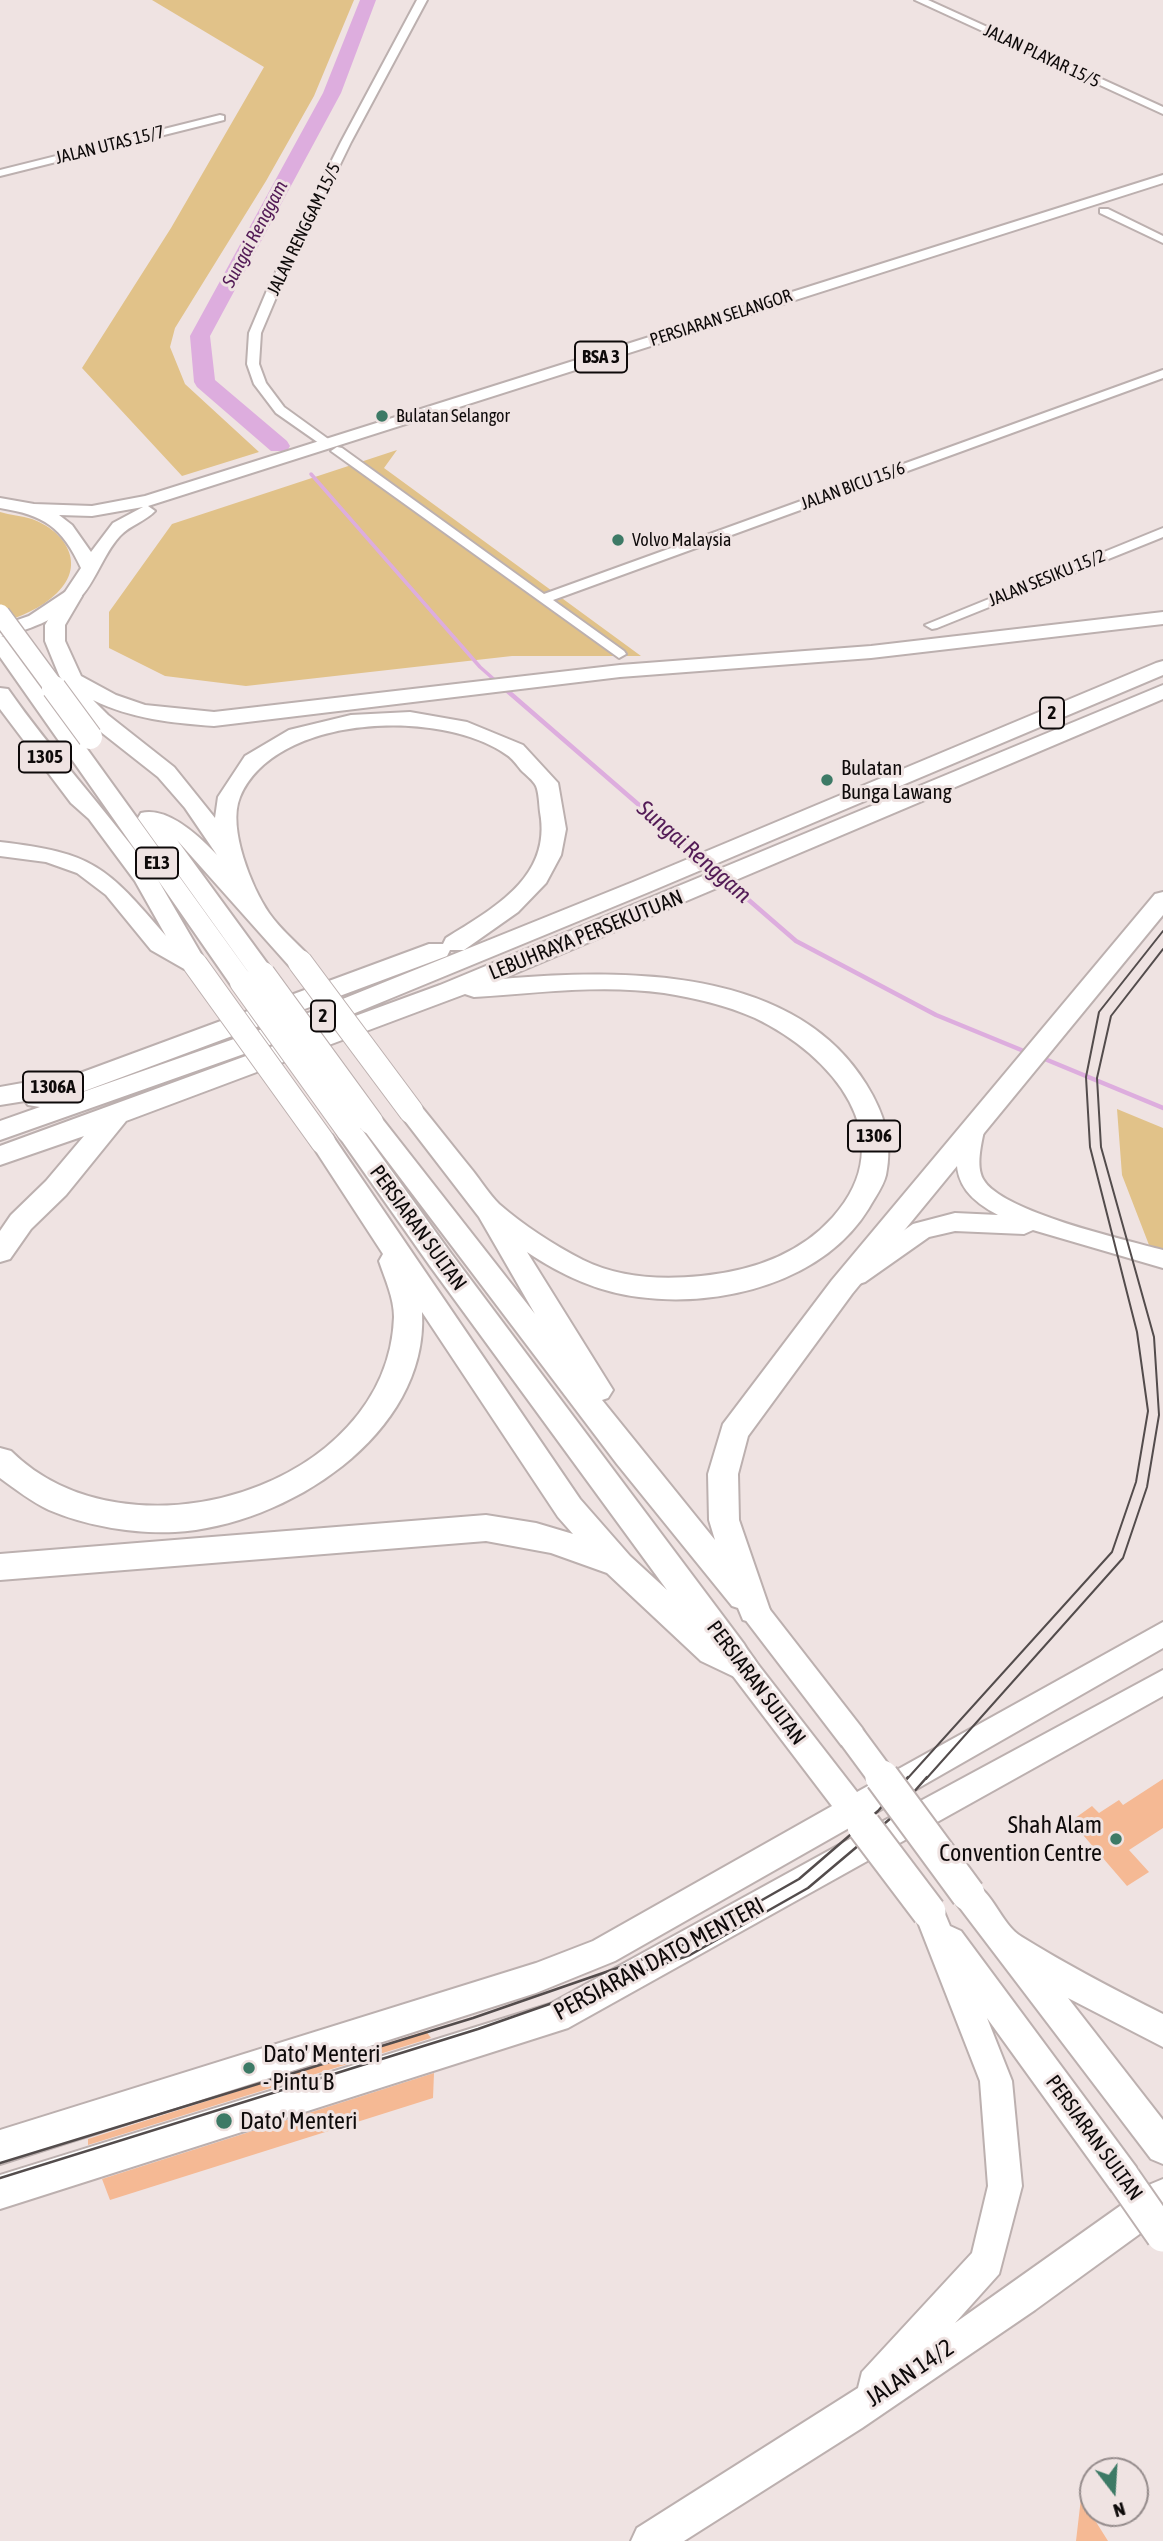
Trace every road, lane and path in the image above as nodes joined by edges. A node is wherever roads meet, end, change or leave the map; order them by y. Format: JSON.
{"nodes":[{"id":1,"x":422,"y":0,"type":"edge"},
{"id":2,"x":920,"y":0,"type":"edge"},
{"id":3,"x":1163,"y":111,"type":"edge"},
{"id":4,"x":220,"y":118,"type":"dead end"},
{"id":5,"x":0,"y":173,"type":"edge"},
{"id":6,"x":1163,"y":179,"type":"edge"},
{"id":7,"x":1163,"y":192,"type":"edge"},
{"id":8,"x":1104,"y":211,"type":"junction"},
{"id":9,"x":1163,"y":240,"type":"edge"},
{"id":10,"x":1163,"y":374,"type":"edge"},
{"id":11,"x":332,"y":448,"type":"junction"},
{"id":12,"x":0,"y":503,"type":"edge"},
{"id":13,"x":36,"y":509,"type":"junction"},
{"id":14,"x":1163,"y":533,"type":"edge"},
{"id":15,"x":90,"y":568,"type":"junction"},
{"id":16,"x":72,"y":596,"type":"junction"},
{"id":17,"x":543,"y":599,"type":"junction"},
{"id":18,"x":0,"y":614,"type":"edge"},
{"id":19,"x":1163,"y":618,"type":"edge"},
{"id":20,"x":932,"y":625,"type":"dead end"},
{"id":21,"x":0,"y":632,"type":"edge"},
{"id":22,"x":0,"y":642,"type":"edge"},
{"id":23,"x":619,"y":654,"type":"dead end"},
{"id":24,"x":1163,"y":667,"type":"edge"},
{"id":25,"x":72,"y":680,"type":"junction"},
{"id":26,"x":1163,"y":691,"type":"edge"},
{"id":27,"x":0,"y":694,"type":"edge"},
{"id":28,"x":81,"y":740,"type":"junction"},
{"id":29,"x":92,"y":771,"type":"junction"},
{"id":30,"x":97,"y":814,"type":"junction"},
{"id":31,"x":149,"y":818,"type":"junction"},
{"id":32,"x":0,"y":849,"type":"edge"},
{"id":33,"x":232,"y":860,"type":"junction"},
{"id":34,"x":641,"y":887,"type":"junction"},
{"id":35,"x":1163,"y":899,"type":"edge"},
{"id":36,"x":257,"y":912,"type":"junction"},
{"id":37,"x":455,"y":944,"type":"junction"},
{"id":38,"x":195,"y":964,"type":"junction"},
{"id":39,"x":253,"y":978,"type":"junction"},
{"id":40,"x":450,"y":990,"type":"junction"},
{"id":41,"x":286,"y":1006,"type":"junction"},
{"id":42,"x":105,"y":1072,"type":"junction"},
{"id":43,"x":0,"y":1096,"type":"edge"},
{"id":44,"x":116,"y":1115,"type":"junction"},
{"id":45,"x":0,"y":1124,"type":"edge"},
{"id":46,"x":0,"y":1131,"type":"edge"},
{"id":47,"x":972,"y":1131,"type":"junction"},
{"id":48,"x":348,"y":1132,"type":"junction"},
{"id":49,"x":0,"y":1156,"type":"edge"},
{"id":50,"x":489,"y":1210,"type":"junction"},
{"id":51,"x":1059,"y":1228,"type":"junction"},
{"id":52,"x":382,"y":1229,"type":"junction"},
{"id":53,"x":0,"y":1252,"type":"edge"},
{"id":54,"x":1163,"y":1259,"type":"edge"},
{"id":55,"x":842,"y":1287,"type":"junction"},
{"id":56,"x":628,"y":1455,"type":"junction"},
{"id":57,"x":0,"y":1460,"type":"edge"},
{"id":58,"x":619,"y":1565,"type":"junction"},
{"id":59,"x":0,"y":1567,"type":"edge"},
{"id":60,"x":754,"y":1610,"type":"junction"},
{"id":61,"x":1163,"y":1634,"type":"edge"},
{"id":62,"x":743,"y":1667,"type":"junction"},
{"id":63,"x":1163,"y":1682,"type":"edge"},
{"id":64,"x":929,"y":1912,"type":"junction"},
{"id":65,"x":1003,"y":1940,"type":"junction"},
{"id":66,"x":1163,"y":2031,"type":"edge"},
{"id":67,"x":0,"y":2147,"type":"edge"},
{"id":68,"x":1163,"y":2147,"type":"edge"},
{"id":69,"x":0,"y":2192,"type":"edge"},
{"id":70,"x":1163,"y":2196,"type":"edge"},
{"id":71,"x":1163,"y":2235,"type":"edge"},
{"id":72,"x":849,"y":2414,"type":"junction"},
{"id":73,"x":650,"y":2541,"type":"edge"}],
"edges":[{"from":1,"to":11,"type":"street","name":"JALAN RENGGAM 15/5"},
{"from":2,"to":3,"type":"street","name":"JALAN PLAYAR 15/5"},
{"from":4,"to":5,"type":"street","name":"JALAN UTAS 15/7"},
{"from":6,"to":11,"type":"main road","name":"PERSIARAN SELANGOR","number":"BSA 3"},
{"from":7,"to":8,"type":"main road","name":"PERSIARAN SELANGOR","number":"BSA 3"},
{"from":8,"to":9,"type":"street"},
{"from":8,"to":11,"type":"main road","name":"PERSIARAN SELANGOR","number":"BSA 3"},
{"from":10,"to":17,"type":"street","name":"JALAN BICU 15/6"},
{"from":11,"to":13,"type":"main road","name":"PERSIARAN SELANGOR","number":"BSA 3"},
{"from":11,"to":15,"type":"main road","name":"PERSIARAN SELANGOR","number":"BSA 3"},
{"from":11,"to":17,"type":"street"},
{"from":12,"to":13,"type":"main road"},
{"from":13,"to":15,"type":"main road"},
{"from":14,"to":20,"type":"street","name":"JALAN SESIKU 15/2"},
{"from":15,"to":16,"type":"main road"},
{"from":16,"to":21,"type":"main road"},
{"from":16,"to":25,"type":"highway"},
{"from":17,"to":23,"type":"street"},
{"from":18,"to":28,"type":"highway","number":"E13","bridge":true},
{"from":19,"to":25,"type":"highway"},
{"from":22,"to":28,"type":"highway","number":"E13"},
{"from":24,"to":34,"type":"highway","name":"LEBUHRAYA PERSEKUTUAN","number":"2"},
{"from":25,"to":33,"type":"highway"},
{"from":26,"to":40,"type":"highway","name":"LEBUHRAYA PERSEKUTUAN","number":"2"},
{"from":27,"to":30,"type":"highway","number":"1305"},
{"from":28,"to":29,"type":"highway","number":"E13"},
{"from":28,"to":31,"type":"highway","number":"E13"},
{"from":29,"to":30,"type":"highway"},
{"from":29,"to":39,"type":"highway","number":"E13"},
{"from":30,"to":38,"type":"highway"},
{"from":31,"to":36,"type":"highway"},
{"from":31,"to":39,"type":"highway","number":"E13"},
{"from":32,"to":38,"type":"highway"},
{"from":33,"to":36,"type":"highway"},
{"from":33,"to":37,"type":"highway"},
{"from":34,"to":37,"type":"highway"},
{"from":34,"to":46,"type":"highway","name":"LEBUHRAYA PERSEKUTUAN","number":"2"},
{"from":35,"to":47,"type":"highway"},
{"from":36,"to":50,"type":"highway","bridge":true},
{"from":37,"to":41,"type":"highway"},
{"from":38,"to":48,"type":"highway","bridge":true},
{"from":39,"to":41,"type":"highway","number":"E13","bridge":true},
{"from":39,"to":48,"type":"highway","number":"E13","bridge":true},
{"from":40,"to":44,"type":"highway","name":"LEBUHRAYA PERSEKUTUAN","number":"2"},
{"from":40,"to":50,"type":"highway","number":"1306"},
{"from":41,"to":42,"type":"highway"},
{"from":41,"to":48,"type":"highway","number":"E13","bridge":true},
{"from":42,"to":43,"type":"highway","number":"1306A"},
{"from":42,"to":45,"type":"highway"},
{"from":44,"to":49,"type":"highway","name":"LEBUHRAYA PERSEKUTUAN","number":"2"},
{"from":44,"to":53,"type":"highway"},
{"from":47,"to":51,"type":"main road"},
{"from":47,"to":55,"type":"highway"},
{"from":48,"to":52,"type":"highway"},
{"from":48,"to":56,"type":"highway","name":"PERSIARAN SULTAN"},
{"from":48,"to":62,"type":"highway","name":"PERSIARAN SULTAN"},
{"from":50,"to":56,"type":"highway"},
{"from":51,"to":54,"type":"main road"},
{"from":51,"to":55,"type":"main road"},
{"from":52,"to":57,"type":"highway"},
{"from":52,"to":58,"type":"highway"},
{"from":55,"to":60,"type":"highway"},
{"from":56,"to":60,"type":"highway","name":"PERSIARAN SULTAN"},
{"from":58,"to":59,"type":"highway"},
{"from":58,"to":62,"type":"highway"},
{"from":60,"to":65,"type":"main road","name":"PERSIARAN SULTAN","bridge":true},
{"from":61,"to":67,"type":"main road"},
{"from":62,"to":64,"type":"main road","name":"PERSIARAN SULTAN","bridge":true},
{"from":63,"to":69,"type":"main road","name":"PERSIARAN DATO MENTERI"},
{"from":64,"to":71,"type":"main road","name":"PERSIARAN SULTAN","bridge":true},
{"from":64,"to":72,"type":"main road"},
{"from":65,"to":66,"type":"main road"},
{"from":65,"to":68,"type":"main road","name":"PERSIARAN SULTAN"},
{"from":70,"to":72,"type":"main road","name":"JALAN 14/2"},
{"from":72,"to":73,"type":"main road","name":"JALAN 14/2"}]}
